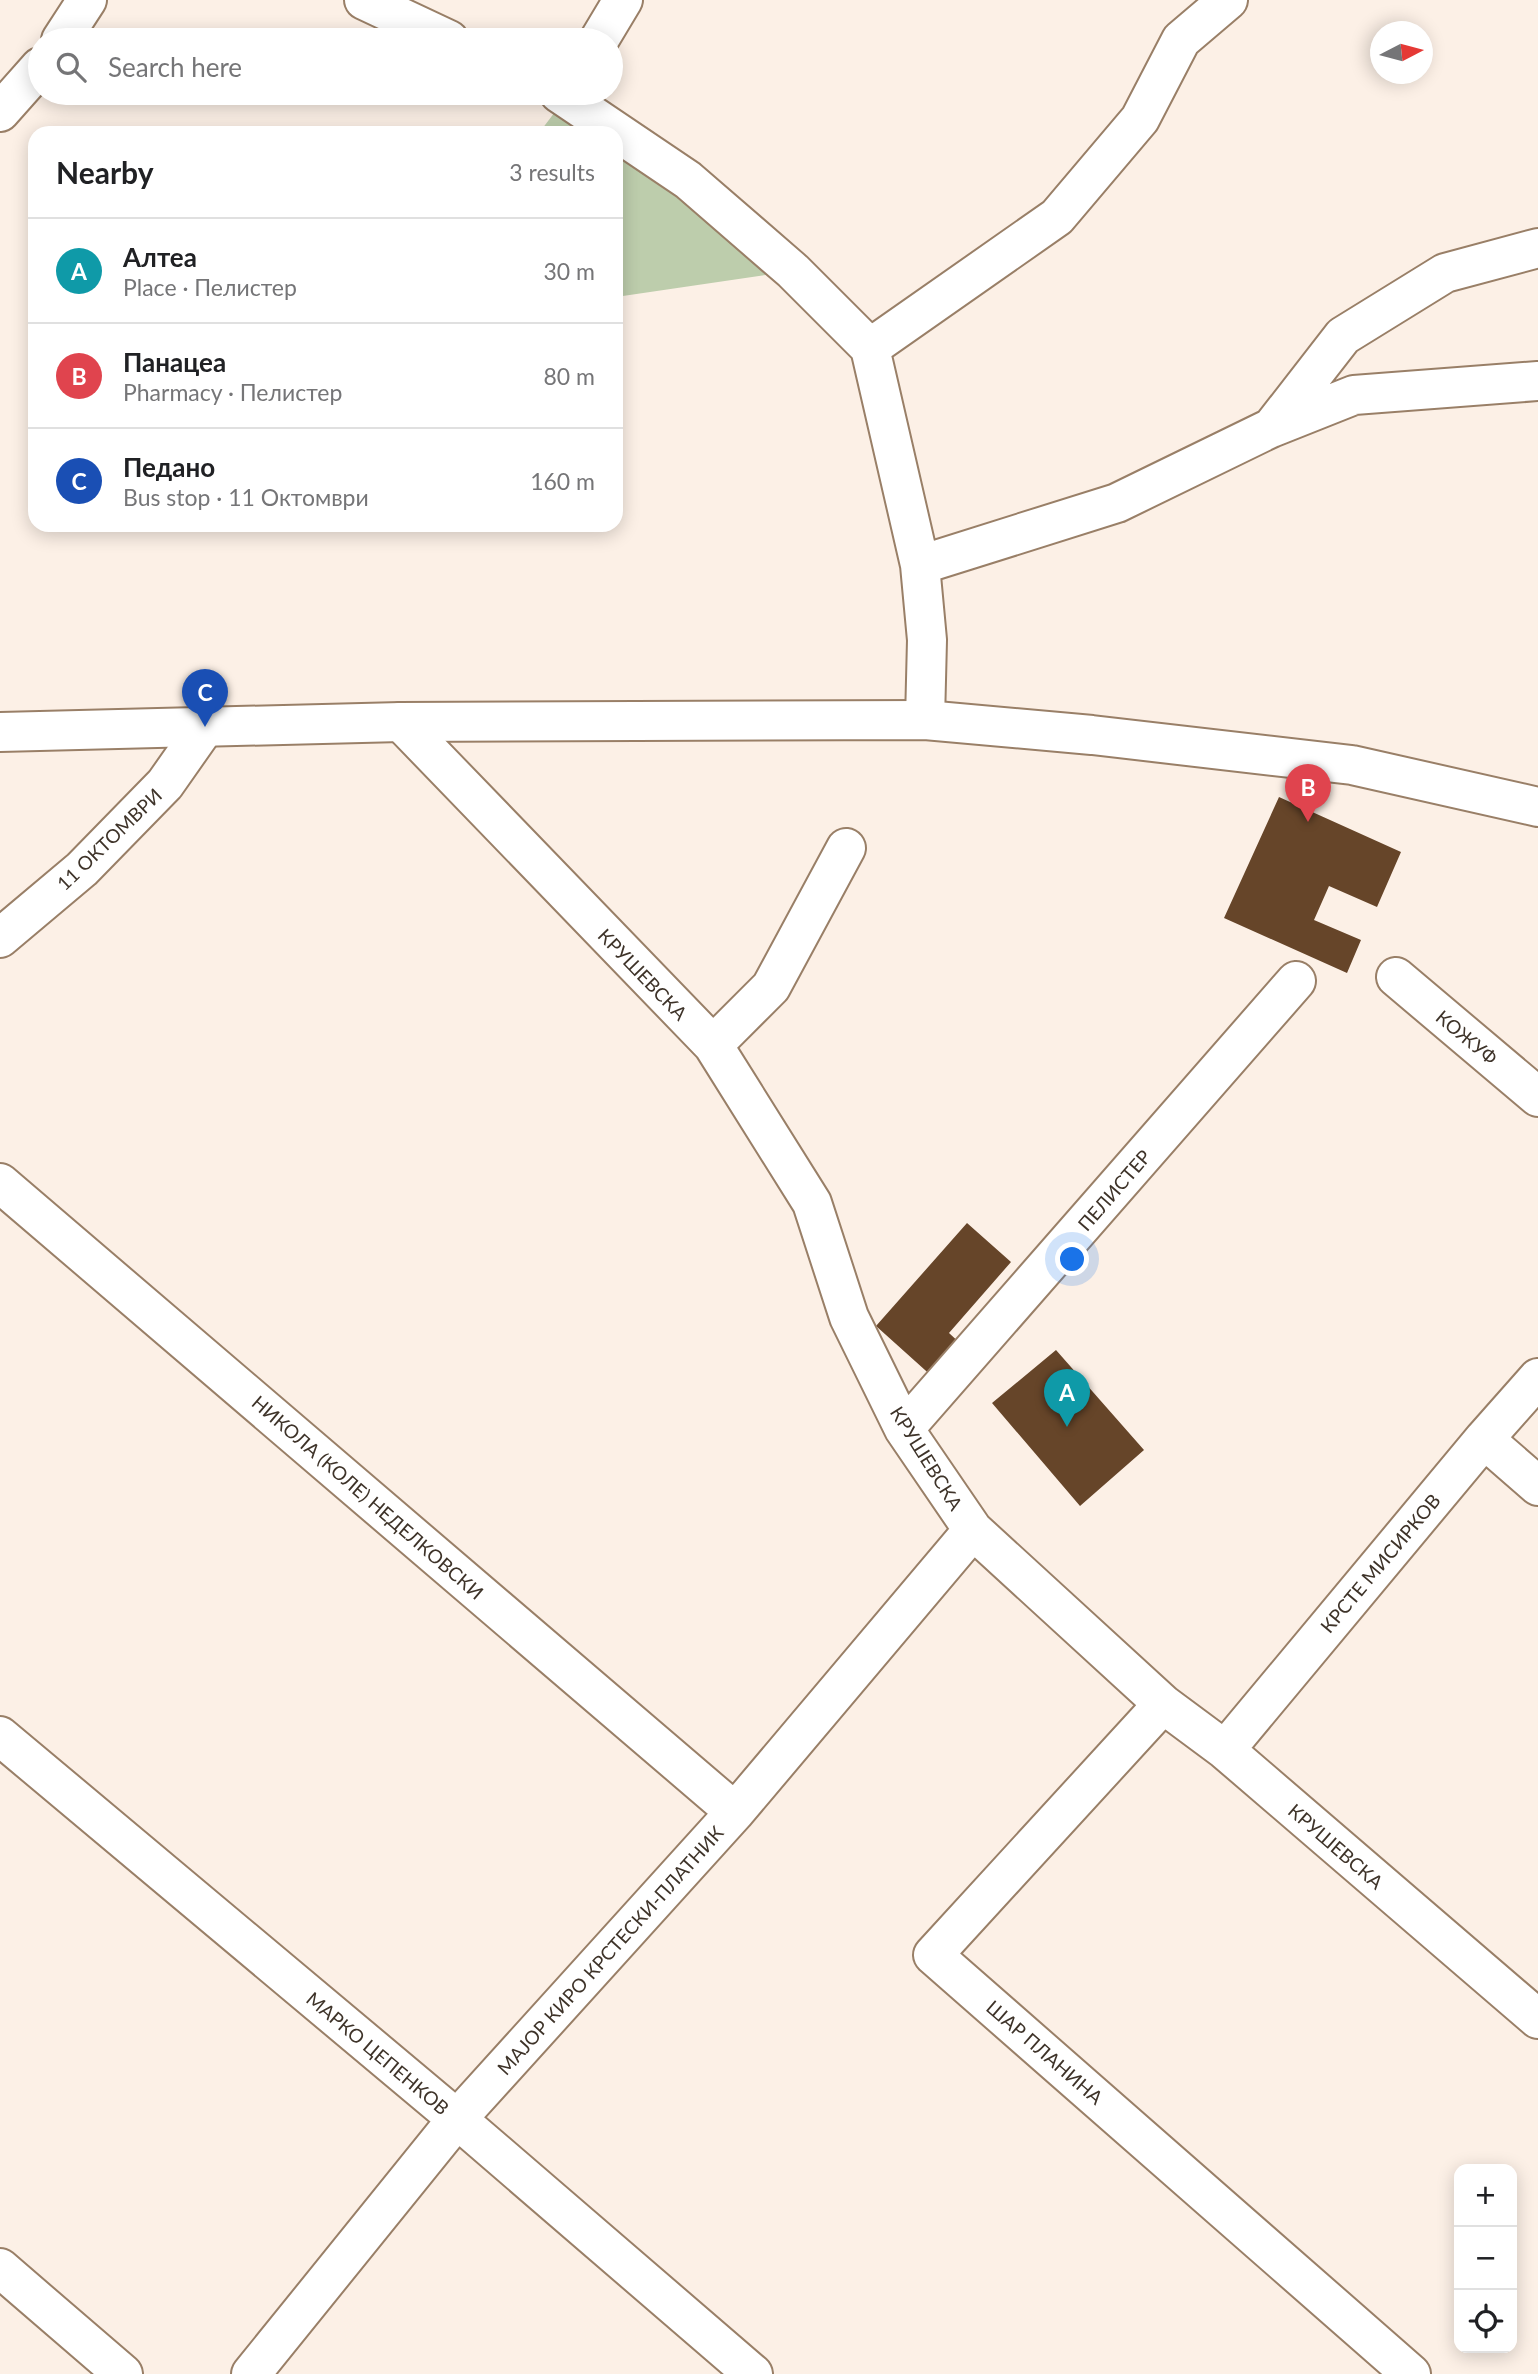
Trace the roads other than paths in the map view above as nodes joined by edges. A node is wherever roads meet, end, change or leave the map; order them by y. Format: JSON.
{"nodes":[{"id":1,"x":87,"y":0,"type":"edge"},
{"id":2,"x":364,"y":0,"type":"edge"},
{"id":3,"x":623,"y":0,"type":"edge"},
{"id":4,"x":1228,"y":0,"type":"edge"},
{"id":5,"x":69,"y":28,"type":"edge"},
{"id":6,"x":424,"y":28,"type":"edge"},
{"id":7,"x":606,"y":28,"type":"edge"},
{"id":8,"x":28,"y":81,"type":"edge"},
{"id":9,"x":581,"y":105,"type":"edge"},
{"id":10,"x":0,"y":113,"type":"edge"},
{"id":11,"x":611,"y":126,"type":"edge"},
{"id":12,"x":623,"y":135,"type":"edge"},
{"id":13,"x":1538,"y":248,"type":"edge"},
{"id":14,"x":870,"y":348,"type":"junction"},
{"id":15,"x":1538,"y":382,"type":"edge"},
{"id":16,"x":1271,"y":428,"type":"junction"},
{"id":17,"x":920,"y":565,"type":"junction"},
{"id":18,"x":925,"y":720,"type":"junction"},
{"id":19,"x":401,"y":722,"type":"junction"},
{"id":20,"x":205,"y":727,"type":"junction"},
{"id":21,"x":0,"y":732,"type":"edge"},
{"id":22,"x":1538,"y":807,"type":"edge"},
{"id":23,"x":846,"y":848,"type":"dead end"},
{"id":24,"x":0,"y":938,"type":"edge"},
{"id":25,"x":1396,"y":977,"type":"dead end"},
{"id":26,"x":1296,"y":981,"type":"dead end"},
{"id":27,"x":713,"y":1045,"type":"junction"},
{"id":28,"x":1538,"y":1097,"type":"edge"},
{"id":29,"x":0,"y":1183,"type":"edge"},
{"id":30,"x":1538,"y":1378,"type":"edge"},
{"id":31,"x":904,"y":1429,"type":"junction"},
{"id":32,"x":1484,"y":1439,"type":"junction"},
{"id":33,"x":1538,"y":1486,"type":"edge"},
{"id":34,"x":973,"y":1530,"type":"junction"},
{"id":35,"x":1163,"y":1704,"type":"junction"},
{"id":36,"x":0,"y":1736,"type":"edge"},
{"id":37,"x":1224,"y":1750,"type":"junction"},
{"id":38,"x":735,"y":1812,"type":"junction"},
{"id":39,"x":1538,"y":2018,"type":"edge"},
{"id":40,"x":457,"y":2119,"type":"junction"},
{"id":41,"x":0,"y":2268,"type":"edge"},
{"id":42,"x":123,"y":2374,"type":"edge"},
{"id":43,"x":251,"y":2374,"type":"edge"},
{"id":44,"x":753,"y":2374,"type":"edge"},
{"id":45,"x":1412,"y":2374,"type":"edge"}],
"edges":[{"from":1,"to":5,"type":"street"},
{"from":2,"to":6,"type":"street"},
{"from":3,"to":7,"type":"street"},
{"from":4,"to":14,"type":"street"},
{"from":8,"to":10,"type":"street"},
{"from":9,"to":11,"type":"street"},
{"from":12,"to":14,"type":"street"},
{"from":13,"to":16,"type":"street"},
{"from":14,"to":17,"type":"street"},
{"from":15,"to":16,"type":"street"},
{"from":16,"to":17,"type":"street"},
{"from":17,"to":18,"type":"street"},
{"from":18,"to":19,"type":"street"},
{"from":18,"to":22,"type":"street"},
{"from":19,"to":20,"type":"street"},
{"from":19,"to":27,"type":"street","name":"КРУШЕВСКА"},
{"from":20,"to":21,"type":"street"},
{"from":20,"to":24,"type":"street","name":"11 ОКТОМВРИ"},
{"from":23,"to":27,"type":"street"},
{"from":25,"to":28,"type":"street","name":"КОЖУФ"},
{"from":26,"to":31,"type":"street","name":"ПЕЛИСТЕР"},
{"from":27,"to":31,"type":"street","name":"КРУШЕВСКА"},
{"from":29,"to":38,"type":"street","name":"НИКОЛА (КОЛЕ) НЕДЕЛКОВСКИ"},
{"from":30,"to":32,"type":"street","name":"КРСТЕ МИСИРКОВ"},
{"from":31,"to":34,"type":"street","name":"КРУШЕВСКА"},
{"from":32,"to":33,"type":"street"},
{"from":32,"to":37,"type":"street","name":"КРСТЕ МИСИРКОВ"},
{"from":34,"to":35,"type":"street","name":"КРУШЕВСКА"},
{"from":34,"to":38,"type":"street","name":"МАЈОР КИРО КРСТЕСКИ-ПЛАТНИК"},
{"from":35,"to":37,"type":"street","name":"КРУШЕВСКА"},
{"from":35,"to":45,"type":"street","name":"ШАР ПЛАНИНА"},
{"from":36,"to":40,"type":"street","name":"МАРКО ЦЕПЕНКОВ"},
{"from":37,"to":39,"type":"street","name":"КРУШЕВСКА"},
{"from":38,"to":40,"type":"street","name":"МАЈОР КИРО КРСТЕСКИ-ПЛАТНИК"},
{"from":40,"to":43,"type":"street","name":"МАЈОР КИРО КРСТЕСКИ-ПЛАТНИК"},
{"from":40,"to":44,"type":"street","name":"МАРКО ЦЕПЕНКОВ"},
{"from":41,"to":42,"type":"street"}]}
